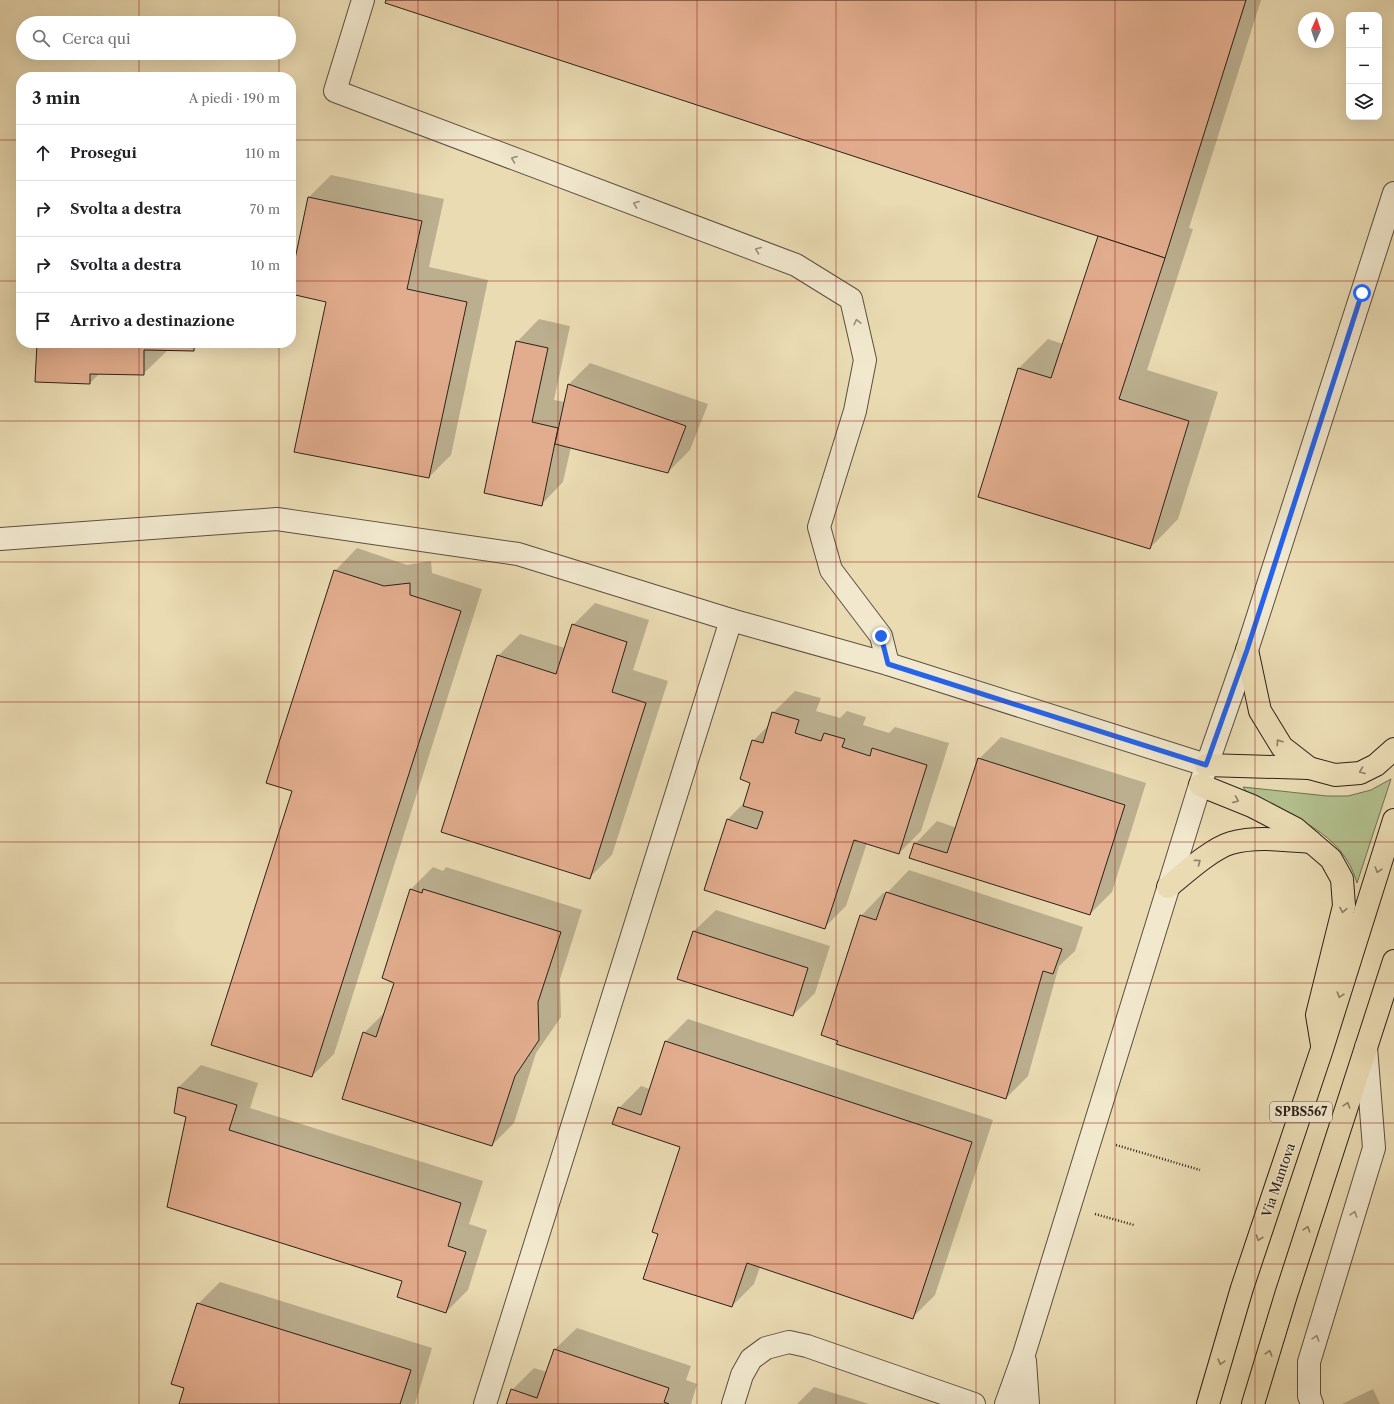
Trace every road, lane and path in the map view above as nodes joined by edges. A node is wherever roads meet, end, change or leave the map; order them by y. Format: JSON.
{"nodes":[{"id":1,"x":363,"y":0,"type":"edge"},
{"id":2,"x":1394,"y":193,"type":"edge"},
{"id":3,"x":0,"y":539,"type":"edge"},
{"id":4,"x":731,"y":620,"type":"junction"},
{"id":5,"x":1247,"y":650,"type":"junction"},
{"id":6,"x":888,"y":664,"type":"junction"},
{"id":7,"x":1394,"y":749,"type":"edge"},
{"id":8,"x":1309,"y":768,"type":"junction"},
{"id":9,"x":1203,"y":775,"type":"junction"},
{"id":10,"x":1394,"y":820,"type":"edge"},
{"id":11,"x":1311,"y":842,"type":"junction"},
{"id":12,"x":1168,"y":887,"type":"junction"},
{"id":13,"x":1394,"y":961,"type":"edge"},
{"id":14,"x":1366,"y":1047,"type":"junction"},
{"id":15,"x":1322,"y":1049,"type":"junction"},
{"id":16,"x":1091,"y":1138,"type":"junction"},
{"id":17,"x":1200,"y":1170,"type":"dead end"},
{"id":18,"x":1070,"y":1206,"type":"junction"},
{"id":19,"x":1134,"y":1226,"type":"dead end"},
{"id":20,"x":1024,"y":1354,"type":"junction"},
{"id":21,"x":485,"y":1404,"type":"edge"},
{"id":22,"x":733,"y":1404,"type":"edge"},
{"id":23,"x":974,"y":1404,"type":"edge"},
{"id":24,"x":1006,"y":1404,"type":"edge"},
{"id":25,"x":1028,"y":1404,"type":"edge"},
{"id":26,"x":1208,"y":1404,"type":"edge"},
{"id":27,"x":1253,"y":1404,"type":"edge"},
{"id":28,"x":1312,"y":1404,"type":"edge"}],
"edges":[{"from":6,"to":1,"type":"street","one_way":true},
{"from":2,"to":5,"type":"street"},
{"from":3,"to":4,"type":"street"},
{"from":4,"to":6,"type":"street"},
{"from":4,"to":21,"type":"street"},
{"from":8,"to":5,"type":"highway","one_way":true},
{"from":5,"to":9,"type":"street"},
{"from":6,"to":9,"type":"street"},
{"from":7,"to":8,"type":"highway","one_way":true},
{"from":8,"to":9,"type":"highway"},
{"from":9,"to":11,"type":"highway","one_way":true},
{"from":9,"to":12,"type":"street"},
{"from":10,"to":15,"type":"highway","name":"Via Mantova","number":"SPBS567","one_way":true},
{"from":12,"to":11,"type":"highway","one_way":true},
{"from":11,"to":15,"type":"highway","one_way":true},
{"from":12,"to":16,"type":"street"},
{"from":13,"to":14,"type":"highway","number":"SPBS567"},
{"from":27,"to":14,"type":"highway","number":"SPBS567","one_way":true},
{"from":28,"to":14,"type":"street","one_way":true},
{"from":15,"to":26,"type":"highway","name":"Via Mantova","number":"SPBS567","one_way":true},
{"from":16,"to":17,"type":"path"},
{"from":16,"to":18,"type":"street"},
{"from":18,"to":19,"type":"path"},
{"from":18,"to":20,"type":"street"},
{"from":20,"to":24,"type":"street"},
{"from":20,"to":25,"type":"street"},
{"from":22,"to":23,"type":"street"}]}
